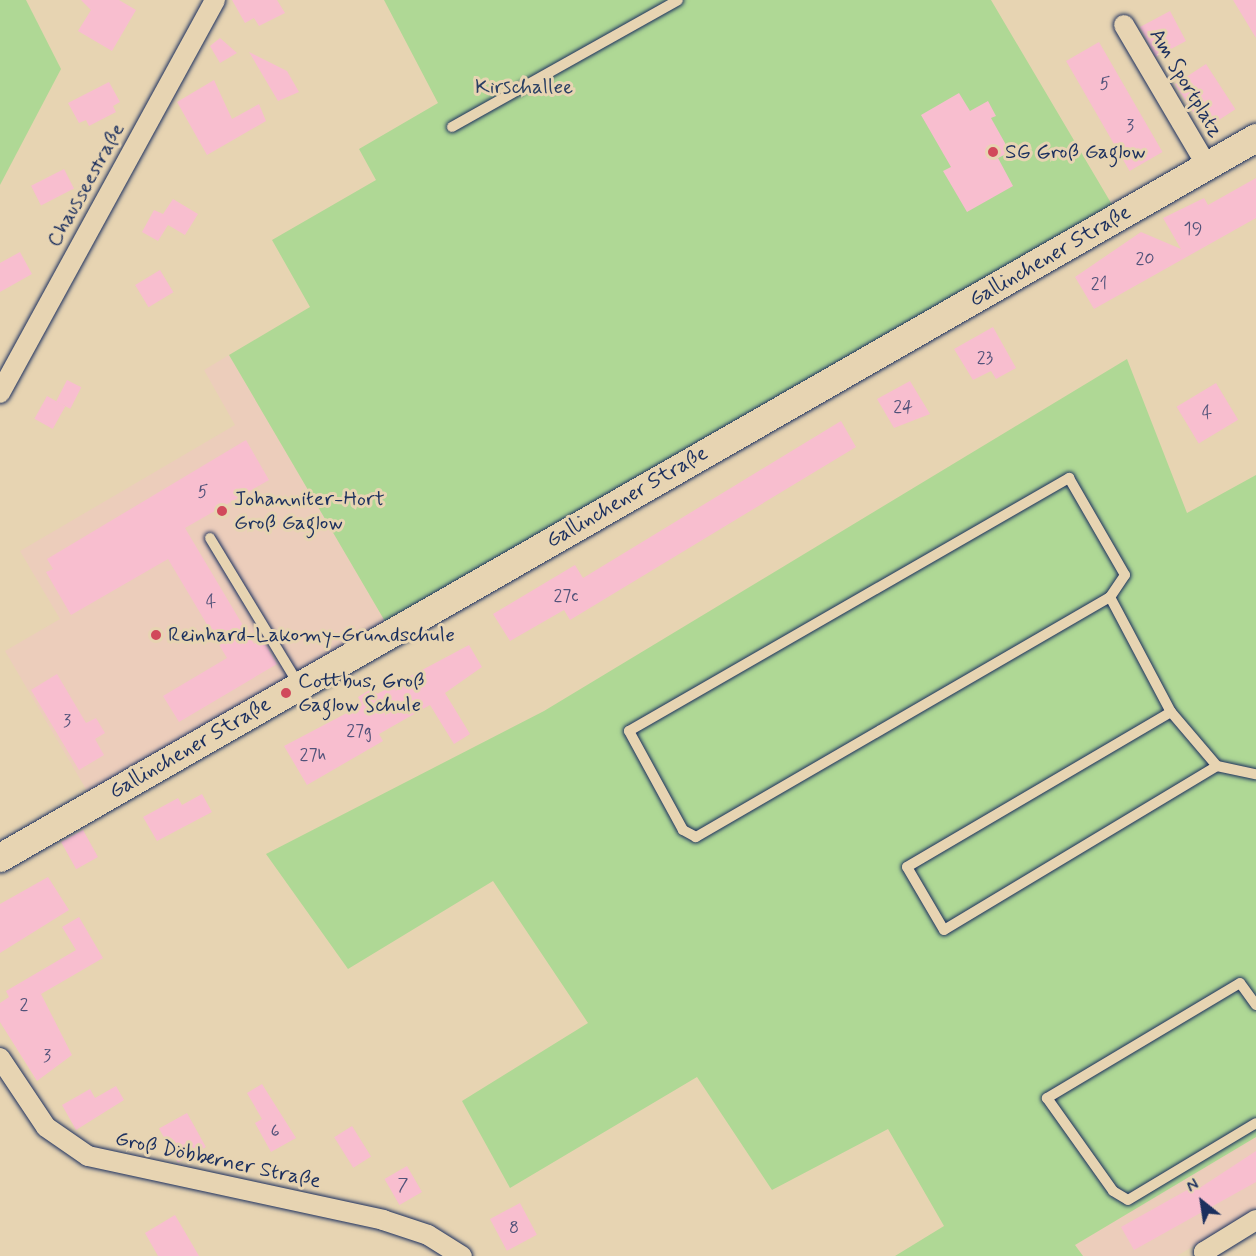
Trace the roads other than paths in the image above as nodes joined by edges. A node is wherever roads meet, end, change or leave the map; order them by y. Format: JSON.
{"nodes":[{"id":1,"x":215,"y":0,"type":"edge"},
{"id":2,"x":678,"y":0,"type":"edge"},
{"id":3,"x":1124,"y":25,"type":"dead end"},
{"id":4,"x":452,"y":127,"type":"dead end"},
{"id":5,"x":1256,"y":138,"type":"edge"},
{"id":6,"x":1207,"y":166,"type":"junction"},
{"id":7,"x":0,"y":393,"type":"edge"},
{"id":8,"x":210,"y":538,"type":"dead end"},
{"id":9,"x":1110,"y":597,"type":"junction"},
{"id":10,"x":299,"y":685,"type":"junction"},
{"id":11,"x":1171,"y":712,"type":"junction"},
{"id":12,"x":1217,"y":766,"type":"junction"},
{"id":13,"x":1256,"y":774,"type":"edge"},
{"id":14,"x":0,"y":858,"type":"edge"},
{"id":15,"x":1256,"y":1005,"type":"edge"},
{"id":16,"x":0,"y":1058,"type":"edge"},
{"id":17,"x":1256,"y":1123,"type":"edge"},
{"id":18,"x":1256,"y":1220,"type":"edge"},
{"id":19,"x":462,"y":1256,"type":"edge"},
{"id":20,"x":1207,"y":1256,"type":"edge"}],
"edges":[{"from":1,"to":7,"type":"street","name":"Chausseestraße"},
{"from":2,"to":4,"type":"lane"},
{"from":3,"to":6,"type":"street","name":"Am Sportplatz"},
{"from":5,"to":6,"type":"street","name":"Gallinchener Straße"},
{"from":6,"to":10,"type":"street","name":"Gallinchener Straße"},
{"from":8,"to":10,"type":"lane"},
{"from":9,"to":9,"type":"lane"},
{"from":9,"to":11,"type":"lane"},
{"from":10,"to":14,"type":"street","name":"Gallinchener Straße"},
{"from":11,"to":12,"type":"lane"},
{"from":11,"to":12,"type":"lane"},
{"from":12,"to":13,"type":"lane"},
{"from":15,"to":17,"type":"lane"},
{"from":16,"to":19,"type":"street","name":"Groß Döbberner Straße"},
{"from":18,"to":20,"type":"street"}]}
